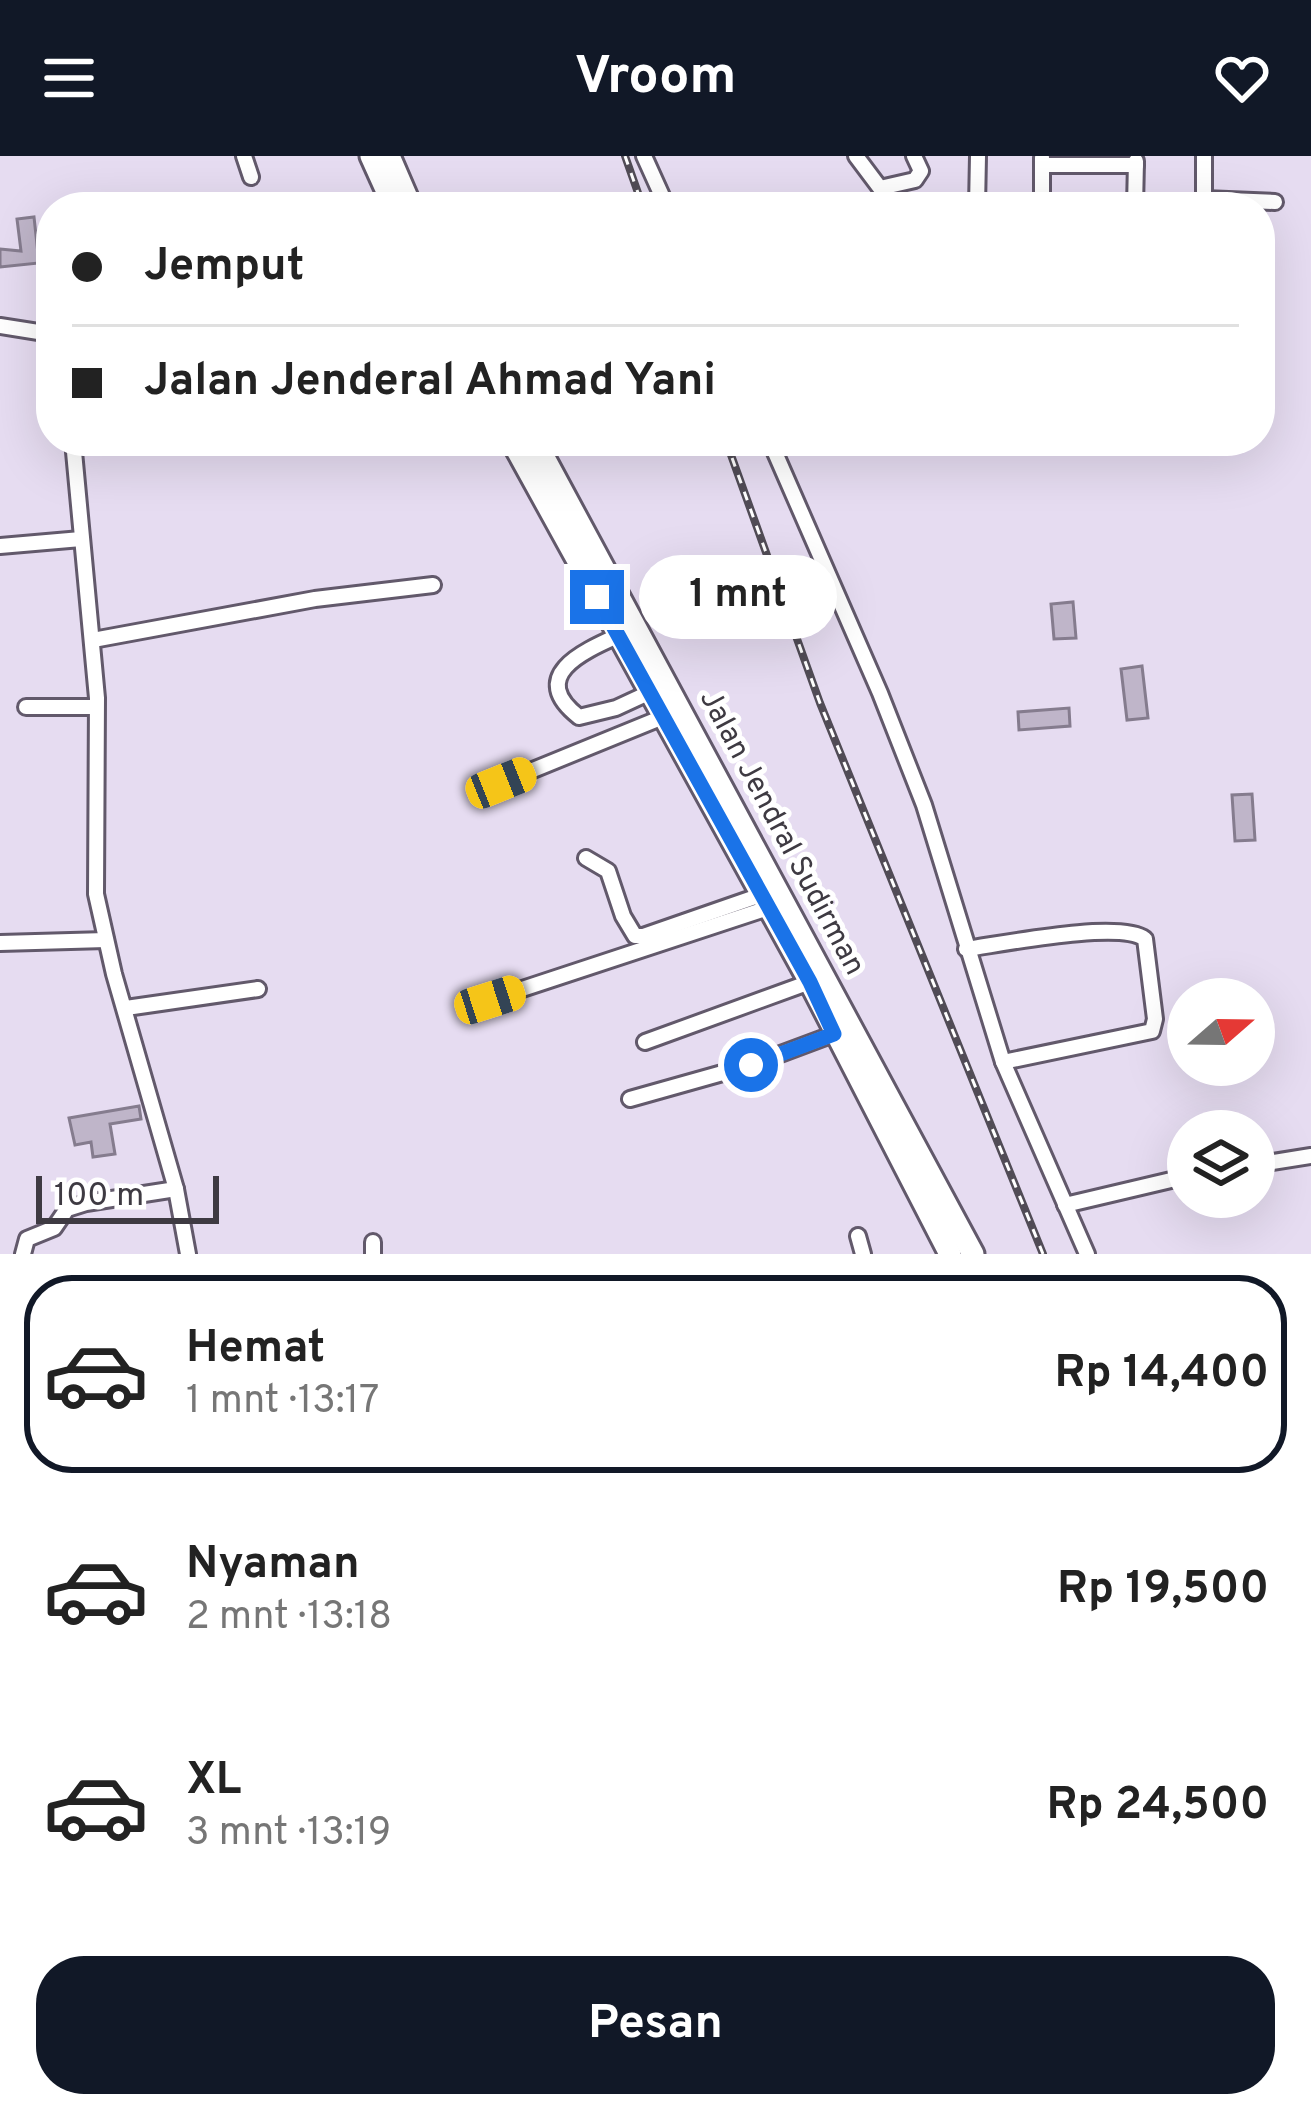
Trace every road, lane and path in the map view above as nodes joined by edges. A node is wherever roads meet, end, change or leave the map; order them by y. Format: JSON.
{"nodes":[{"id":1,"x":244,"y":156,"type":"edge"},
{"id":2,"x":370,"y":156,"type":"edge"},
{"id":3,"x":389,"y":156,"type":"edge"},
{"id":4,"x":644,"y":156,"type":"edge"},
{"id":5,"x":856,"y":156,"type":"edge"},
{"id":6,"x":914,"y":156,"type":"edge"},
{"id":7,"x":978,"y":156,"type":"edge"},
{"id":8,"x":1204,"y":156,"type":"edge"},
{"id":9,"x":1042,"y":160,"type":"edge"},
{"id":10,"x":1136,"y":160,"type":"edge"},
{"id":11,"x":251,"y":177,"type":"dead end"},
{"id":12,"x":387,"y":192,"type":"edge"},
{"id":13,"x":405,"y":192,"type":"edge"},
{"id":14,"x":660,"y":192,"type":"edge"},
{"id":15,"x":977,"y":192,"type":"edge"},
{"id":16,"x":1042,"y":192,"type":"edge"},
{"id":17,"x":1136,"y":192,"type":"edge"},
{"id":18,"x":1204,"y":192,"type":"edge"},
{"id":19,"x":0,"y":326,"type":"edge"},
{"id":20,"x":36,"y":332,"type":"edge"},
{"id":21,"x":74,"y":456,"type":"edge"},
{"id":22,"x":521,"y":456,"type":"edge"},
{"id":23,"x":542,"y":456,"type":"edge"},
{"id":24,"x":776,"y":456,"type":"edge"},
{"id":25,"x":81,"y":539,"type":"junction"},
{"id":26,"x":0,"y":546,"type":"edge"},
{"id":27,"x":433,"y":585,"type":"dead end"},
{"id":28,"x":627,"y":631,"type":"junction"},
{"id":29,"x":93,"y":640,"type":"junction"},
{"id":30,"x":658,"y":689,"type":"junction"},
{"id":31,"x":26,"y":707,"type":"dead end"},
{"id":32,"x":97,"y":707,"type":"junction"},
{"id":33,"x":663,"y":717,"type":"junction"},
{"id":34,"x":501,"y":783,"type":"dead end"},
{"id":35,"x":586,"y":858,"type":"dead end"},
{"id":36,"x":765,"y":901,"type":"junction"},
{"id":37,"x":106,"y":940,"type":"junction"},
{"id":38,"x":0,"y":943,"type":"edge"},
{"id":39,"x":966,"y":949,"type":"junction"},
{"id":40,"x":810,"y":982,"type":"junction"},
{"id":41,"x":259,"y":988,"type":"dead end"},
{"id":42,"x":490,"y":1000,"type":"dead end"},
{"id":43,"x":126,"y":1008,"type":"junction"},
{"id":44,"x":834,"y":1034,"type":"junction"},
{"id":45,"x":645,"y":1042,"type":"dead end"},
{"id":46,"x":1003,"y":1062,"type":"junction"},
{"id":47,"x":630,"y":1099,"type":"dead end"},
{"id":48,"x":1311,"y":1156,"type":"edge"},
{"id":49,"x":1275,"y":1162,"type":"edge"},
{"id":50,"x":1167,"y":1181,"type":"edge"},
{"id":51,"x":176,"y":1189,"type":"junction"},
{"id":52,"x":1065,"y":1205,"type":"junction"},
{"id":53,"x":858,"y":1236,"type":"dead end"},
{"id":54,"x":23,"y":1254,"type":"edge"},
{"id":55,"x":188,"y":1254,"type":"edge"},
{"id":56,"x":863,"y":1254,"type":"edge"},
{"id":57,"x":950,"y":1254,"type":"edge"},
{"id":58,"x":974,"y":1254,"type":"edge"},
{"id":59,"x":1088,"y":1254,"type":"edge"}],
"edges":[{"from":1,"to":11,"type":"street"},
{"from":2,"to":12,"type":"highway"},
{"from":3,"to":13,"type":"highway"},
{"from":4,"to":14,"type":"street"},
{"from":5,"to":6,"type":"street"},
{"from":7,"to":15,"type":"street"},
{"from":8,"to":18,"type":"street"},
{"from":9,"to":10,"type":"street"},
{"from":9,"to":16,"type":"street"},
{"from":10,"to":17,"type":"street"},
{"from":19,"to":20,"type":"street"},
{"from":21,"to":25,"type":"street"},
{"from":22,"to":28,"type":"highway"},
{"from":23,"to":28,"type":"highway","name":"Jalan Jendral Sudirman"},
{"from":24,"to":39,"type":"street"},
{"from":25,"to":26,"type":"street"},
{"from":25,"to":29,"type":"street"},
{"from":27,"to":29,"type":"street"},
{"from":28,"to":30,"type":"highway","name":"Jalan Jendral Sudirman"},
{"from":28,"to":30,"type":"street"},
{"from":29,"to":32,"type":"street"},
{"from":30,"to":33,"type":"highway"},
{"from":30,"to":58,"type":"highway","name":"Jalan Jendral Sudirman"},
{"from":31,"to":32,"type":"street"},
{"from":32,"to":37,"type":"street"},
{"from":33,"to":34,"type":"street"},
{"from":33,"to":36,"type":"highway"},
{"from":35,"to":36,"type":"street"},
{"from":36,"to":40,"type":"highway"},
{"from":36,"to":42,"type":"street"},
{"from":37,"to":38,"type":"street"},
{"from":37,"to":43,"type":"street"},
{"from":39,"to":46,"type":"street"},
{"from":39,"to":46,"type":"street"},
{"from":40,"to":44,"type":"highway"},
{"from":40,"to":45,"type":"street"},
{"from":41,"to":43,"type":"street"},
{"from":43,"to":51,"type":"street"},
{"from":44,"to":47,"type":"street"},
{"from":44,"to":57,"type":"highway"},
{"from":46,"to":52,"type":"street"},
{"from":48,"to":49,"type":"street"},
{"from":50,"to":52,"type":"street"},
{"from":51,"to":54,"type":"street"},
{"from":51,"to":55,"type":"street"},
{"from":52,"to":59,"type":"street"},
{"from":53,"to":56,"type":"street"}]}
